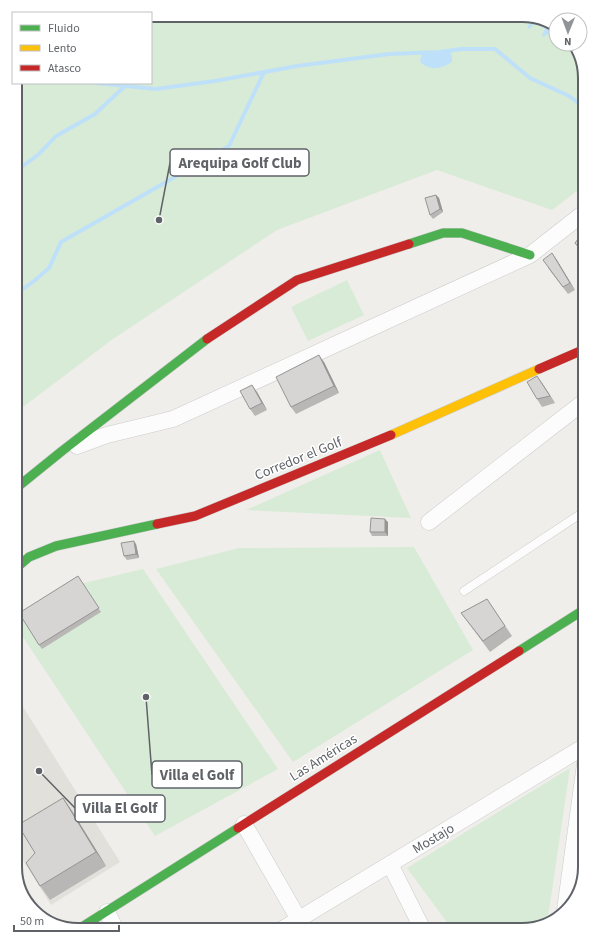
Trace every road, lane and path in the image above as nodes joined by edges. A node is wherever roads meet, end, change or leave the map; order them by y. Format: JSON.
{"nodes":[{"id":1,"x":578,"y":217,"type":"edge"},
{"id":2,"x":530,"y":255,"type":"junction"},
{"id":3,"x":578,"y":352,"type":"edge"},
{"id":4,"x":578,"y":405,"type":"edge"},
{"id":5,"x":62,"y":451,"type":"junction"},
{"id":6,"x":22,"y":483,"type":"edge"},
{"id":7,"x":578,"y":517,"type":"edge"},
{"id":8,"x":429,"y":522,"type":"dead end"},
{"id":9,"x":22,"y":563,"type":"edge"},
{"id":10,"x":464,"y":591,"type":"dead end"},
{"id":11,"x":578,"y":612,"type":"edge"},
{"id":12,"x":578,"y":750,"type":"edge"},
{"id":13,"x":244,"y":824,"type":"junction"},
{"id":14,"x":578,"y":837,"type":"edge"},
{"id":15,"x":390,"y":864,"type":"junction"},
{"id":16,"x":567,"y":901,"type":"edge"},
{"id":17,"x":107,"y":912,"type":"junction"},
{"id":18,"x":89,"y":923,"type":"edge"},
{"id":19,"x":112,"y":923,"type":"edge"},
{"id":20,"x":301,"y":923,"type":"edge"},
{"id":21,"x":303,"y":923,"type":"edge"},
{"id":22,"x":420,"y":923,"type":"edge"}],
"edges":[{"from":1,"to":2,"type":"street"},
{"from":2,"to":5,"type":"street"},
{"from":2,"to":5,"type":"street"},
{"from":3,"to":9,"type":"street","name":"Corredor el Golf"},
{"from":4,"to":8,"type":"street"},
{"from":5,"to":6,"type":"street"},
{"from":7,"to":10,"type":"lane"},
{"from":11,"to":13,"type":"street","name":"Las Américas"},
{"from":12,"to":15,"type":"street","name":"Mostajo"},
{"from":13,"to":17,"type":"street","name":"Las Américas"},
{"from":13,"to":20,"type":"street"},
{"from":14,"to":16,"type":"street"},
{"from":15,"to":21,"type":"street","name":"Mostajo"},
{"from":15,"to":22,"type":"street"},
{"from":17,"to":18,"type":"street","name":"Las Américas"},
{"from":17,"to":19,"type":"street"}]}
